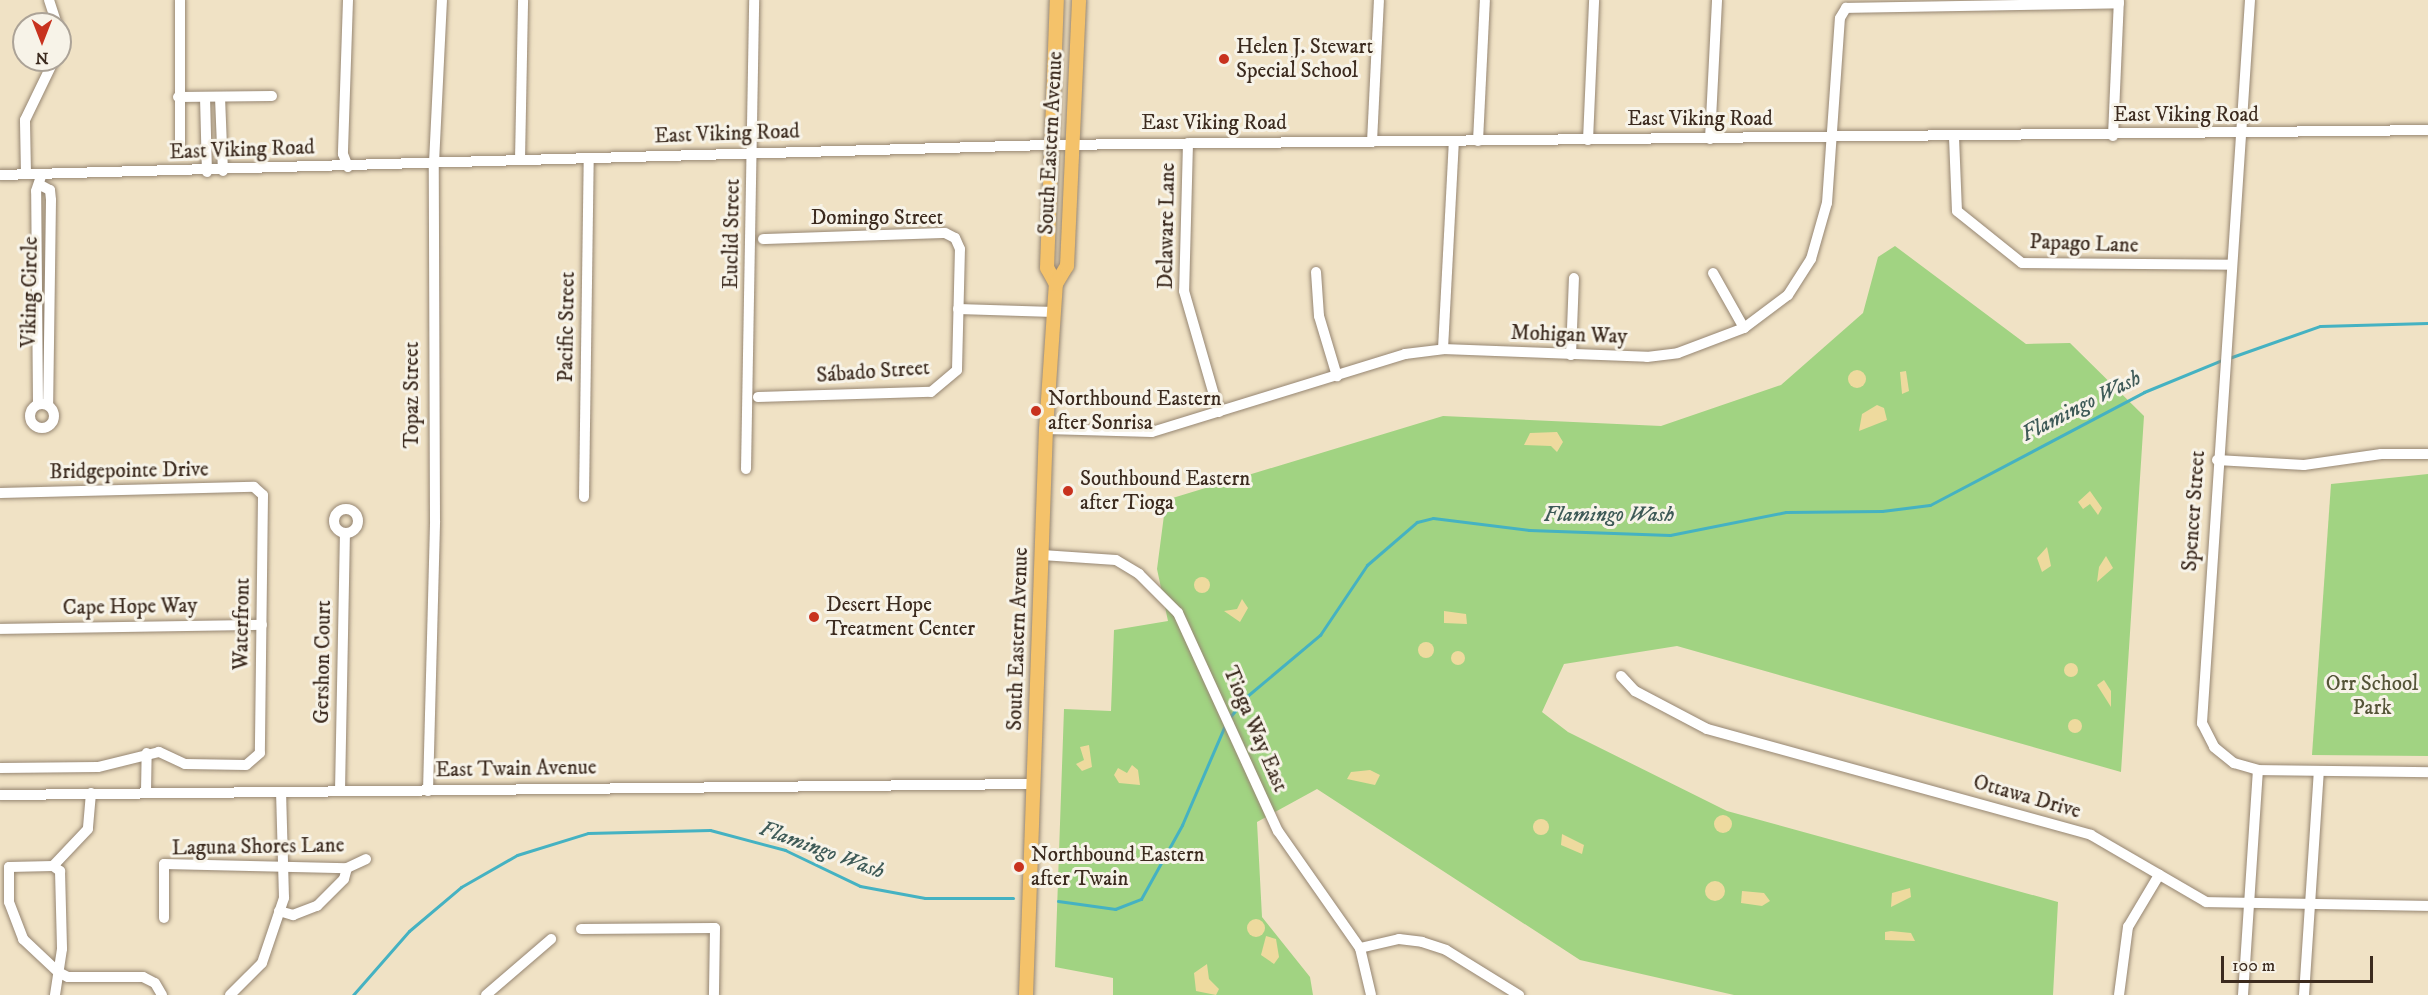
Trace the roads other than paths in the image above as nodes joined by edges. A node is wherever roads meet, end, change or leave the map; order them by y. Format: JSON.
{"nodes":[{"id":1,"x":180,"y":0,"type":"edge"},
{"id":2,"x":348,"y":0,"type":"edge"},
{"id":3,"x":442,"y":0,"type":"edge"},
{"id":4,"x":523,"y":0,"type":"edge"},
{"id":5,"x":753,"y":0,"type":"edge"},
{"id":6,"x":1057,"y":0,"type":"edge"},
{"id":7,"x":1079,"y":0,"type":"edge"},
{"id":8,"x":1379,"y":0,"type":"edge"},
{"id":9,"x":1485,"y":0,"type":"edge"},
{"id":10,"x":1594,"y":0,"type":"edge"},
{"id":11,"x":1717,"y":0,"type":"edge"},
{"id":12,"x":2250,"y":0,"type":"edge"},
{"id":13,"x":2119,"y":2,"type":"edge"},
{"id":14,"x":48,"y":72,"type":"edge"},
{"id":15,"x":272,"y":96,"type":"dead end"},
{"id":16,"x":178,"y":97,"type":"junction"},
{"id":17,"x":205,"y":97,"type":"junction"},
{"id":18,"x":220,"y":97,"type":"junction"},
{"id":19,"x":2428,"y":130,"type":"edge"},
{"id":20,"x":2240,"y":135,"type":"junction"},
{"id":21,"x":2113,"y":136,"type":"junction"},
{"id":22,"x":1954,"y":137,"type":"junction"},
{"id":23,"x":1830,"y":138,"type":"junction"},
{"id":24,"x":1710,"y":139,"type":"junction"},
{"id":25,"x":1588,"y":140,"type":"junction"},
{"id":26,"x":1454,"y":141,"type":"junction"},
{"id":27,"x":1478,"y":141,"type":"junction"},
{"id":28,"x":1372,"y":142,"type":"junction"},
{"id":29,"x":1188,"y":143,"type":"junction"},
{"id":30,"x":1073,"y":144,"type":"junction"},
{"id":31,"x":1051,"y":145,"type":"junction"},
{"id":32,"x":180,"y":150,"type":"dead end"},
{"id":33,"x":753,"y":153,"type":"junction"},
{"id":34,"x":590,"y":158,"type":"junction"},
{"id":35,"x":520,"y":160,"type":"junction"},
{"id":36,"x":434,"y":163,"type":"junction"},
{"id":37,"x":348,"y":167,"type":"junction"},
{"id":38,"x":223,"y":171,"type":"junction"},
{"id":39,"x":207,"y":172,"type":"junction"},
{"id":40,"x":26,"y":174,"type":"junction"},
{"id":41,"x":42,"y":174,"type":"junction"},
{"id":42,"x":0,"y":175,"type":"edge"},
{"id":43,"x":763,"y":239,"type":"dead end"},
{"id":44,"x":2231,"y":265,"type":"junction"},
{"id":45,"x":1316,"y":272,"type":"dead end"},
{"id":46,"x":1713,"y":273,"type":"dead end"},
{"id":47,"x":1574,"y":278,"type":"dead end"},
{"id":48,"x":1056,"y":284,"type":"junction"},
{"id":49,"x":958,"y":309,"type":"junction"},
{"id":50,"x":1054,"y":312,"type":"junction"},
{"id":51,"x":1744,"y":328,"type":"junction"},
{"id":52,"x":1443,"y":349,"type":"junction"},
{"id":53,"x":1571,"y":355,"type":"junction"},
{"id":54,"x":1337,"y":376,"type":"junction"},
{"id":55,"x":758,"y":397,"type":"dead end"},
{"id":56,"x":43,"y":404,"type":"dead end"},
{"id":57,"x":1219,"y":412,"type":"junction"},
{"id":58,"x":1046,"y":429,"type":"junction"},
{"id":59,"x":2428,"y":454,"type":"edge"},
{"id":60,"x":2217,"y":460,"type":"junction"},
{"id":61,"x":746,"y":469,"type":"dead end"},
{"id":62,"x":258,"y":491,"type":"joint"},
{"id":63,"x":0,"y":493,"type":"edge"},
{"id":64,"x":584,"y":496,"type":"dead end"},
{"id":65,"x":345,"y":534,"type":"dead end"},
{"id":66,"x":1042,"y":555,"type":"junction"},
{"id":67,"x":262,"y":625,"type":"junction"},
{"id":68,"x":0,"y":629,"type":"edge"},
{"id":69,"x":1621,"y":676,"type":"dead end"},
{"id":70,"x":147,"y":753,"type":"junction"},
{"id":71,"x":0,"y":768,"type":"edge"},
{"id":72,"x":2258,"y":770,"type":"junction"},
{"id":73,"x":2319,"y":772,"type":"junction"},
{"id":74,"x":2428,"y":772,"type":"edge"},
{"id":75,"x":1033,"y":784,"type":"junction"},
{"id":76,"x":340,"y":791,"type":"junction"},
{"id":77,"x":428,"y":791,"type":"junction"},
{"id":78,"x":146,"y":792,"type":"junction"},
{"id":79,"x":281,"y":792,"type":"junction"},
{"id":80,"x":92,"y":793,"type":"junction"},
{"id":81,"x":0,"y":795,"type":"edge"},
{"id":82,"x":366,"y":859,"type":"dead end"},
{"id":83,"x":283,"y":864,"type":"junction"},
{"id":84,"x":53,"y":866,"type":"junction"},
{"id":85,"x":347,"y":868,"type":"junction"},
{"id":86,"x":2159,"y":874,"type":"junction"},
{"id":87,"x":2249,"y":906,"type":"junction"},
{"id":88,"x":2310,"y":906,"type":"junction"},
{"id":89,"x":2428,"y":906,"type":"edge"},
{"id":90,"x":279,"y":911,"type":"junction"},
{"id":91,"x":164,"y":918,"type":"dead end"},
{"id":92,"x":581,"y":929,"type":"dead end"},
{"id":93,"x":551,"y":939,"type":"dead end"},
{"id":94,"x":1360,"y":948,"type":"junction"},
{"id":95,"x":58,"y":972,"type":"junction"},
{"id":96,"x":505,"y":980,"type":"junction"},
{"id":97,"x":55,"y":995,"type":"edge"},
{"id":98,"x":162,"y":995,"type":"edge"},
{"id":99,"x":230,"y":995,"type":"edge"},
{"id":100,"x":486,"y":995,"type":"edge"},
{"id":101,"x":504,"y":995,"type":"edge"},
{"id":102,"x":714,"y":995,"type":"edge"},
{"id":103,"x":1026,"y":995,"type":"edge"},
{"id":104,"x":1371,"y":995,"type":"edge"},
{"id":105,"x":1519,"y":995,"type":"edge"},
{"id":106,"x":2119,"y":995,"type":"edge"},
{"id":107,"x":2243,"y":995,"type":"edge"},
{"id":108,"x":2304,"y":995,"type":"edge"}],
"edges":[{"from":1,"to":16,"type":"street"},
{"from":2,"to":37,"type":"street"},
{"from":3,"to":36,"type":"street","name":"Topaz Street"},
{"from":4,"to":35,"type":"street"},
{"from":5,"to":33,"type":"street","name":"Euclid Street"},
{"from":6,"to":31,"type":"main road","name":"South Eastern Avenue"},
{"from":7,"to":30,"type":"main road","name":"South Eastern Avenue"},
{"from":8,"to":28,"type":"street"},
{"from":9,"to":27,"type":"street"},
{"from":10,"to":25,"type":"street"},
{"from":11,"to":24,"type":"street"},
{"from":12,"to":20,"type":"street","name":"Spencer Street"},
{"from":13,"to":21,"type":"street"},
{"from":13,"to":23,"type":"street","name":"Mohigan Way"},
{"from":14,"to":40,"type":"street"},
{"from":15,"to":18,"type":"street"},
{"from":16,"to":17,"type":"street"},
{"from":16,"to":32,"type":"street"},
{"from":17,"to":18,"type":"street"},
{"from":17,"to":39,"type":"street"},
{"from":18,"to":38,"type":"street"},
{"from":19,"to":20,"type":"street","name":"East Viking Road"},
{"from":20,"to":21,"type":"street","name":"East Viking Road"},
{"from":20,"to":44,"type":"street","name":"Spencer Street"},
{"from":21,"to":22,"type":"street","name":"East Viking Road"},
{"from":22,"to":23,"type":"street","name":"East Viking Road"},
{"from":22,"to":44,"type":"street","name":"Papago Lane"},
{"from":23,"to":24,"type":"street","name":"East Viking Road"},
{"from":23,"to":51,"type":"street","name":"Mohigan Way"},
{"from":24,"to":25,"type":"street","name":"East Viking Road"},
{"from":25,"to":27,"type":"street","name":"East Viking Road"},
{"from":26,"to":27,"type":"street","name":"East Viking Road"},
{"from":26,"to":28,"type":"street","name":"East Viking Road"},
{"from":26,"to":52,"type":"street"},
{"from":28,"to":29,"type":"street","name":"East Viking Road"},
{"from":29,"to":30,"type":"street","name":"East Viking Road"},
{"from":29,"to":57,"type":"street","name":"Delaware Lane"},
{"from":30,"to":31,"type":"street","name":"East Viking Road"},
{"from":30,"to":48,"type":"main road","name":"South Eastern Avenue"},
{"from":31,"to":33,"type":"street","name":"East Viking Road"},
{"from":31,"to":48,"type":"main road","name":"South Eastern Avenue"},
{"from":33,"to":34,"type":"street","name":"East Viking Road"},
{"from":33,"to":61,"type":"street","name":"Euclid Street"},
{"from":34,"to":35,"type":"street","name":"East Viking Road"},
{"from":34,"to":64,"type":"street","name":"Pacific Street"},
{"from":35,"to":36,"type":"street","name":"East Viking Road"},
{"from":36,"to":37,"type":"street","name":"East Viking Road"},
{"from":36,"to":77,"type":"street","name":"Topaz Street"},
{"from":37,"to":38,"type":"street","name":"East Viking Road"},
{"from":38,"to":39,"type":"street","name":"East Viking Road"},
{"from":39,"to":41,"type":"street","name":"East Viking Road"},
{"from":40,"to":41,"type":"street","name":"East Viking Road"},
{"from":40,"to":42,"type":"street","name":"East Viking Road"},
{"from":41,"to":56,"type":"street","name":"Viking Circle"},
{"from":43,"to":49,"type":"street","name":"Domingo Street"},
{"from":44,"to":60,"type":"street","name":"Spencer Street"},
{"from":45,"to":54,"type":"street"},
{"from":46,"to":51,"type":"street"},
{"from":47,"to":53,"type":"street"},
{"from":48,"to":50,"type":"main road","name":"South Eastern Avenue"},
{"from":49,"to":50,"type":"street"},
{"from":49,"to":55,"type":"street","name":"Sábado Street"},
{"from":50,"to":58,"type":"main road","name":"South Eastern Avenue"},
{"from":51,"to":53,"type":"street","name":"Mohigan Way"},
{"from":52,"to":53,"type":"street","name":"Mohigan Way"},
{"from":52,"to":54,"type":"street","name":"Mohigan Way"},
{"from":54,"to":57,"type":"street","name":"Mohigan Way"},
{"from":57,"to":58,"type":"street","name":"Mohigan Way"},
{"from":58,"to":66,"type":"main road","name":"South Eastern Avenue"},
{"from":59,"to":60,"type":"street"},
{"from":60,"to":72,"type":"street","name":"Spencer Street"},
{"from":62,"to":63,"type":"street","name":"Bridgepointe Drive"},
{"from":62,"to":67,"type":"street","name":"Waterfront"},
{"from":65,"to":76,"type":"street","name":"Gershon Court"},
{"from":66,"to":75,"type":"main road","name":"South Eastern Avenue"},
{"from":66,"to":94,"type":"street","name":"Tioga Way East"},
{"from":67,"to":68,"type":"street","name":"Cape Hope Way"},
{"from":67,"to":70,"type":"street","name":"Waterfront"},
{"from":69,"to":86,"type":"street","name":"Ottawa Drive"},
{"from":70,"to":71,"type":"street"},
{"from":70,"to":78,"type":"street"},
{"from":72,"to":73,"type":"street"},
{"from":72,"to":87,"type":"street"},
{"from":73,"to":74,"type":"street"},
{"from":73,"to":88,"type":"street"},
{"from":75,"to":77,"type":"street","name":"East Twain Avenue"},
{"from":75,"to":103,"type":"main road","name":"South Eastern Avenue"},
{"from":76,"to":77,"type":"street","name":"East Twain Avenue"},
{"from":76,"to":79,"type":"street","name":"East Twain Avenue"},
{"from":78,"to":79,"type":"street","name":"East Twain Avenue"},
{"from":78,"to":80,"type":"street","name":"East Twain Avenue"},
{"from":79,"to":83,"type":"street"},
{"from":80,"to":81,"type":"street","name":"East Twain Avenue"},
{"from":80,"to":84,"type":"street"},
{"from":82,"to":85,"type":"street","name":"Laguna Shores Lane"},
{"from":83,"to":85,"type":"street","name":"Laguna Shores Lane"},
{"from":83,"to":90,"type":"street"},
{"from":83,"to":91,"type":"street","name":"Laguna Shores Lane"},
{"from":84,"to":95,"type":"street"},
{"from":84,"to":95,"type":"street"},
{"from":85,"to":90,"type":"street"},
{"from":86,"to":87,"type":"street","name":"Ottawa Drive"},
{"from":86,"to":106,"type":"street"},
{"from":87,"to":88,"type":"street","name":"Ottawa Drive"},
{"from":87,"to":107,"type":"street"},
{"from":88,"to":89,"type":"street","name":"Ottawa Drive"},
{"from":88,"to":108,"type":"street"},
{"from":90,"to":99,"type":"street"},
{"from":92,"to":102,"type":"street"},
{"from":93,"to":96,"type":"street"},
{"from":94,"to":104,"type":"street","name":"Tioga Way East"},
{"from":94,"to":105,"type":"street"},
{"from":95,"to":97,"type":"street"},
{"from":95,"to":98,"type":"street"},
{"from":96,"to":100,"type":"street"},
{"from":96,"to":101,"type":"street"}]}
